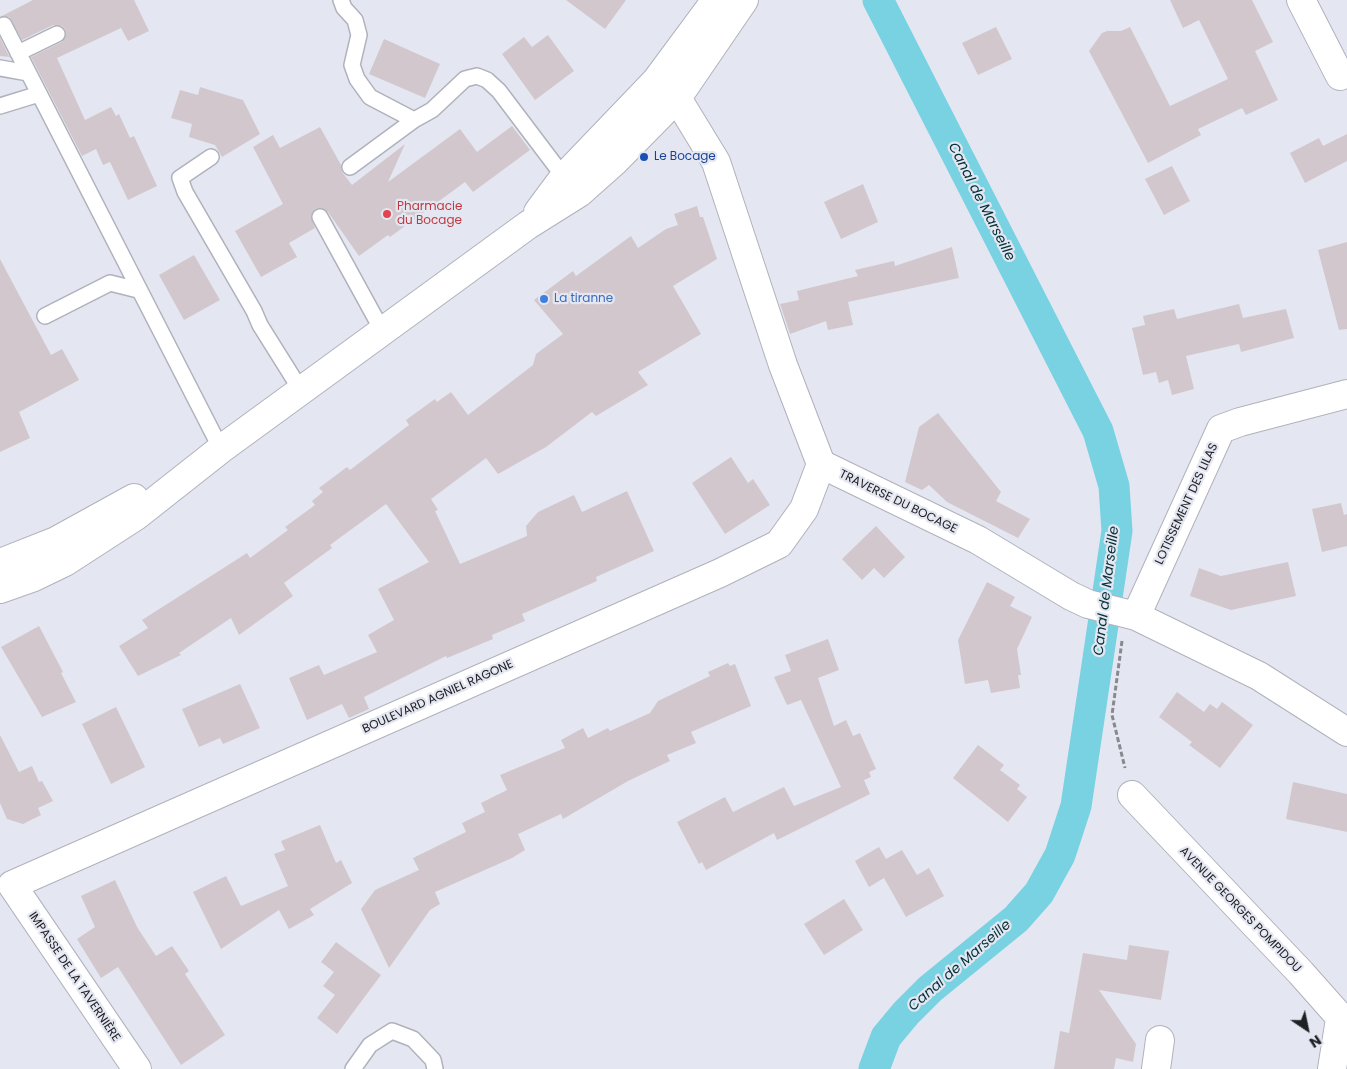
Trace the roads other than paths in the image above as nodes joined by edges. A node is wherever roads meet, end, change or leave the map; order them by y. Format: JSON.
{"nodes":[{"id":1,"x":341,"y":0,"type":"edge"},
{"id":2,"x":716,"y":0,"type":"edge"},
{"id":3,"x":744,"y":0,"type":"edge"},
{"id":4,"x":1301,"y":0,"type":"edge"},
{"id":5,"x":4,"y":25,"type":"dead end"},
{"id":6,"x":58,"y":34,"type":"dead end"},
{"id":7,"x":18,"y":53,"type":"junction"},
{"id":8,"x":0,"y":68,"type":"edge"},
{"id":9,"x":28,"y":73,"type":"junction"},
{"id":10,"x":1340,"y":76,"type":"dead end"},
{"id":11,"x":656,"y":82,"type":"junction"},
{"id":12,"x":39,"y":94,"type":"junction"},
{"id":13,"x":677,"y":98,"type":"junction"},
{"id":14,"x":0,"y":106,"type":"edge"},
{"id":15,"x":414,"y":120,"type":"junction"},
{"id":16,"x":211,"y":157,"type":"dead end"},
{"id":17,"x":350,"y":168,"type":"dead end"},
{"id":18,"x":571,"y":185,"type":"junction"},
{"id":19,"x":320,"y":217,"type":"dead end"},
{"id":20,"x":138,"y":290,"type":"junction"},
{"id":21,"x":45,"y":316,"type":"dead end"},
{"id":22,"x":383,"y":332,"type":"junction"},
{"id":23,"x":302,"y":392,"type":"junction"},
{"id":24,"x":1347,"y":394,"type":"edge"},
{"id":25,"x":221,"y":449,"type":"junction"},
{"id":26,"x":822,"y":464,"type":"junction"},
{"id":27,"x":188,"y":474,"type":"junction"},
{"id":28,"x":0,"y":563,"type":"edge"},
{"id":29,"x":0,"y":589,"type":"edge"},
{"id":30,"x":1127,"y":614,"type":"junction"},
{"id":31,"x":1347,"y":732,"type":"edge"},
{"id":32,"x":1132,"y":795,"type":"road end"},
{"id":33,"x":4,"y":880,"type":"edge"},
{"id":34,"x":1344,"y":1022,"type":"edge"},
{"id":35,"x":1160,"y":1040,"type":"dead end"},
{"id":36,"x":137,"y":1069,"type":"edge"},
{"id":37,"x":353,"y":1069,"type":"edge"},
{"id":38,"x":436,"y":1069,"type":"edge"},
{"id":39,"x":1156,"y":1069,"type":"edge"},
{"id":40,"x":1332,"y":1069,"type":"edge"}],
"edges":[{"from":1,"to":15,"type":"lane"},
{"from":2,"to":11,"type":"street"},
{"from":3,"to":13,"type":"street"},
{"from":4,"to":10,"type":"street"},
{"from":5,"to":7,"type":"lane"},
{"from":6,"to":7,"type":"lane"},
{"from":7,"to":9,"type":"lane"},
{"from":8,"to":9,"type":"lane"},
{"from":9,"to":12,"type":"lane"},
{"from":11,"to":13,"type":"street"},
{"from":11,"to":18,"type":"street"},
{"from":12,"to":14,"type":"lane"},
{"from":12,"to":20,"type":"lane"},
{"from":13,"to":18,"type":"street"},
{"from":13,"to":26,"type":"street"},
{"from":15,"to":17,"type":"lane"},
{"from":15,"to":18,"type":"lane"},
{"from":16,"to":23,"type":"lane"},
{"from":18,"to":22,"type":"street"},
{"from":19,"to":22,"type":"lane"},
{"from":20,"to":21,"type":"lane"},
{"from":20,"to":25,"type":"lane"},
{"from":22,"to":23,"type":"street"},
{"from":23,"to":25,"type":"street"},
{"from":24,"to":30,"type":"street","name":"LOTISSEMENT DES LILAS"},
{"from":25,"to":27,"type":"street"},
{"from":26,"to":30,"type":"street","name":"TRAVERSE DU BOCAGE"},
{"from":26,"to":33,"type":"street","name":"BOULEVARD AGNIEL RAGONE"},
{"from":27,"to":28,"type":"street"},
{"from":27,"to":29,"type":"street"},
{"from":30,"to":31,"type":"street","name":"TRAVERSE DU BOCAGE"},
{"from":32,"to":34,"type":"street","name":"AVENUE GEORGES POMPIDOU"},
{"from":33,"to":36,"type":"street","name":"IMPASSE DE LA TAVERNIÈRE"},
{"from":34,"to":40,"type":"street"},
{"from":35,"to":39,"type":"street"},
{"from":37,"to":38,"type":"lane"}]}
